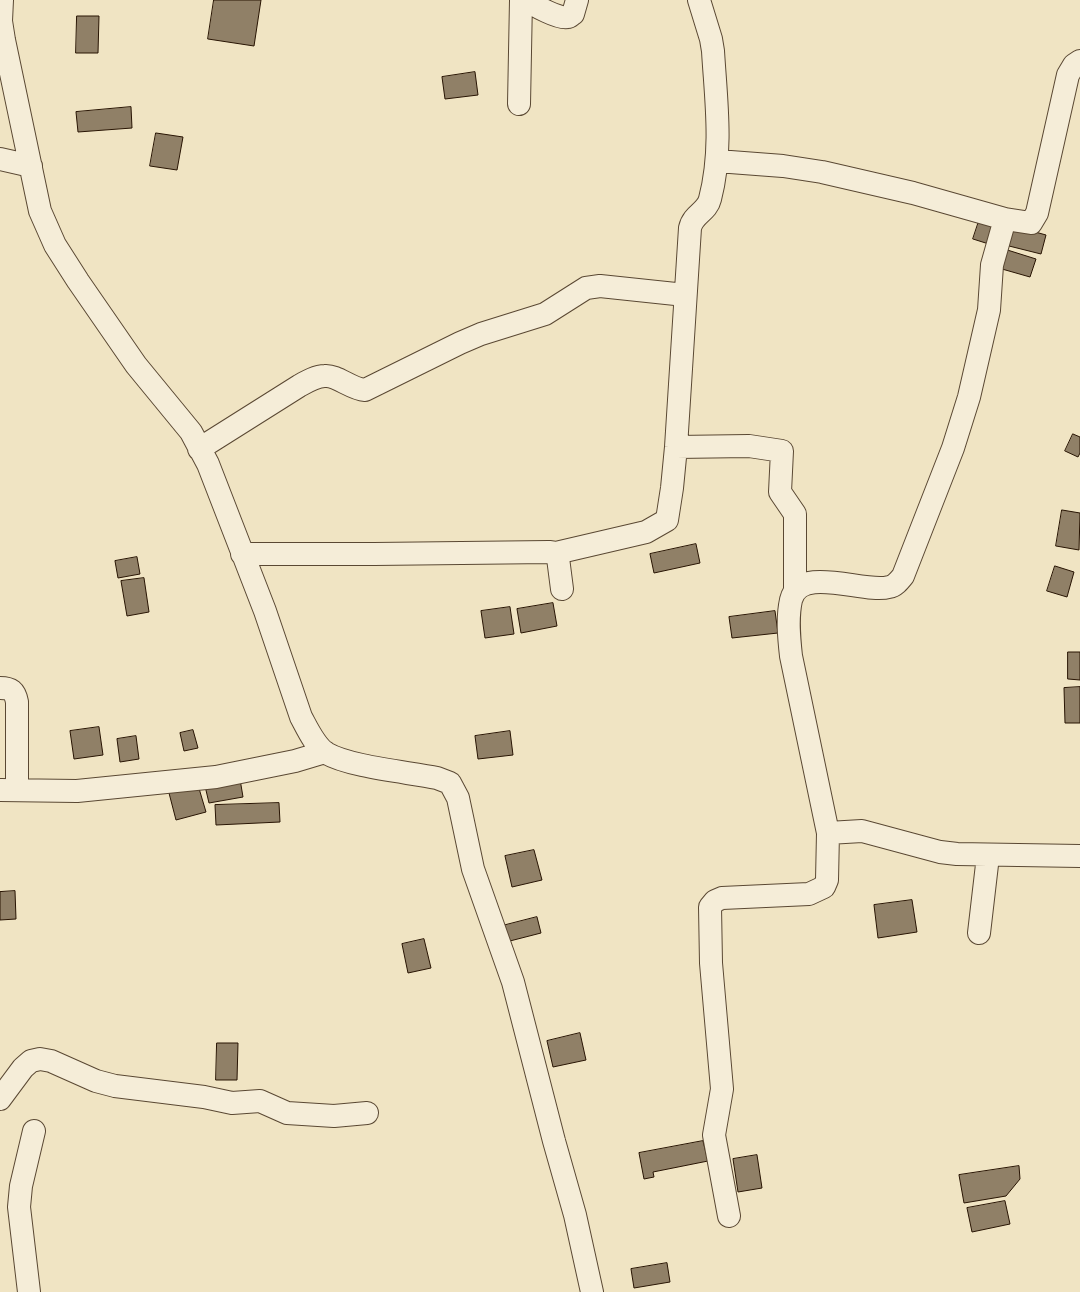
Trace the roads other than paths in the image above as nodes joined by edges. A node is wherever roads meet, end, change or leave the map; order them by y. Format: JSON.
{"nodes":[{"id":1,"x":2,"y":0,"type":"edge"},
{"id":2,"x":520,"y":0,"type":"edge"},
{"id":3,"x":526,"y":0,"type":"edge"},
{"id":4,"x":577,"y":0,"type":"edge"},
{"id":5,"x":699,"y":0,"type":"edge"},
{"id":6,"x":1080,"y":61,"type":"edge"},
{"id":7,"x":519,"y":104,"type":"dead end"},
{"id":8,"x":0,"y":159,"type":"edge"},
{"id":9,"x":717,"y":161,"type":"junction"},
{"id":10,"x":31,"y":166,"type":"junction"},
{"id":11,"x":1005,"y":219,"type":"junction"},
{"id":12,"x":686,"y":295,"type":"junction"},
{"id":13,"x":676,"y":447,"type":"junction"},
{"id":14,"x":199,"y":449,"type":"junction"},
{"id":15,"x":556,"y":553,"type":"junction"},
{"id":16,"x":242,"y":554,"type":"junction"},
{"id":17,"x":562,"y":589,"type":"dead end"},
{"id":18,"x":795,"y":591,"type":"junction"},
{"id":19,"x":0,"y":688,"type":"edge"},
{"id":20,"x":325,"y":752,"type":"junction"},
{"id":21,"x":9,"y":790,"type":"edge"},
{"id":22,"x":828,"y":833,"type":"junction"},
{"id":23,"x":988,"y":856,"type":"junction"},
{"id":24,"x":1080,"y":856,"type":"edge"},
{"id":25,"x":979,"y":933,"type":"dead end"},
{"id":26,"x":0,"y":1099,"type":"edge"},
{"id":27,"x":367,"y":1113,"type":"dead end"},
{"id":28,"x":34,"y":1131,"type":"dead end"},
{"id":29,"x":729,"y":1216,"type":"dead end"},
{"id":30,"x":30,"y":1292,"type":"edge"},
{"id":31,"x":592,"y":1292,"type":"edge"}],
"edges":[{"from":1,"to":10,"type":"street"},
{"from":2,"to":7,"type":"street"},
{"from":3,"to":4,"type":"street"},
{"from":5,"to":9,"type":"street"},
{"from":6,"to":11,"type":"street"},
{"from":8,"to":10,"type":"street"},
{"from":9,"to":11,"type":"street"},
{"from":9,"to":12,"type":"street"},
{"from":10,"to":14,"type":"street"},
{"from":11,"to":18,"type":"street"},
{"from":12,"to":13,"type":"street"},
{"from":12,"to":14,"type":"street"},
{"from":13,"to":15,"type":"street"},
{"from":13,"to":18,"type":"street"},
{"from":14,"to":16,"type":"street"},
{"from":15,"to":16,"type":"street"},
{"from":15,"to":17,"type":"street"},
{"from":16,"to":20,"type":"street"},
{"from":18,"to":22,"type":"street"},
{"from":19,"to":21,"type":"street"},
{"from":20,"to":21,"type":"street"},
{"from":20,"to":31,"type":"street"},
{"from":22,"to":23,"type":"street"},
{"from":22,"to":29,"type":"street"},
{"from":23,"to":24,"type":"street"},
{"from":23,"to":25,"type":"street"},
{"from":26,"to":27,"type":"street"},
{"from":28,"to":30,"type":"street"}]}
